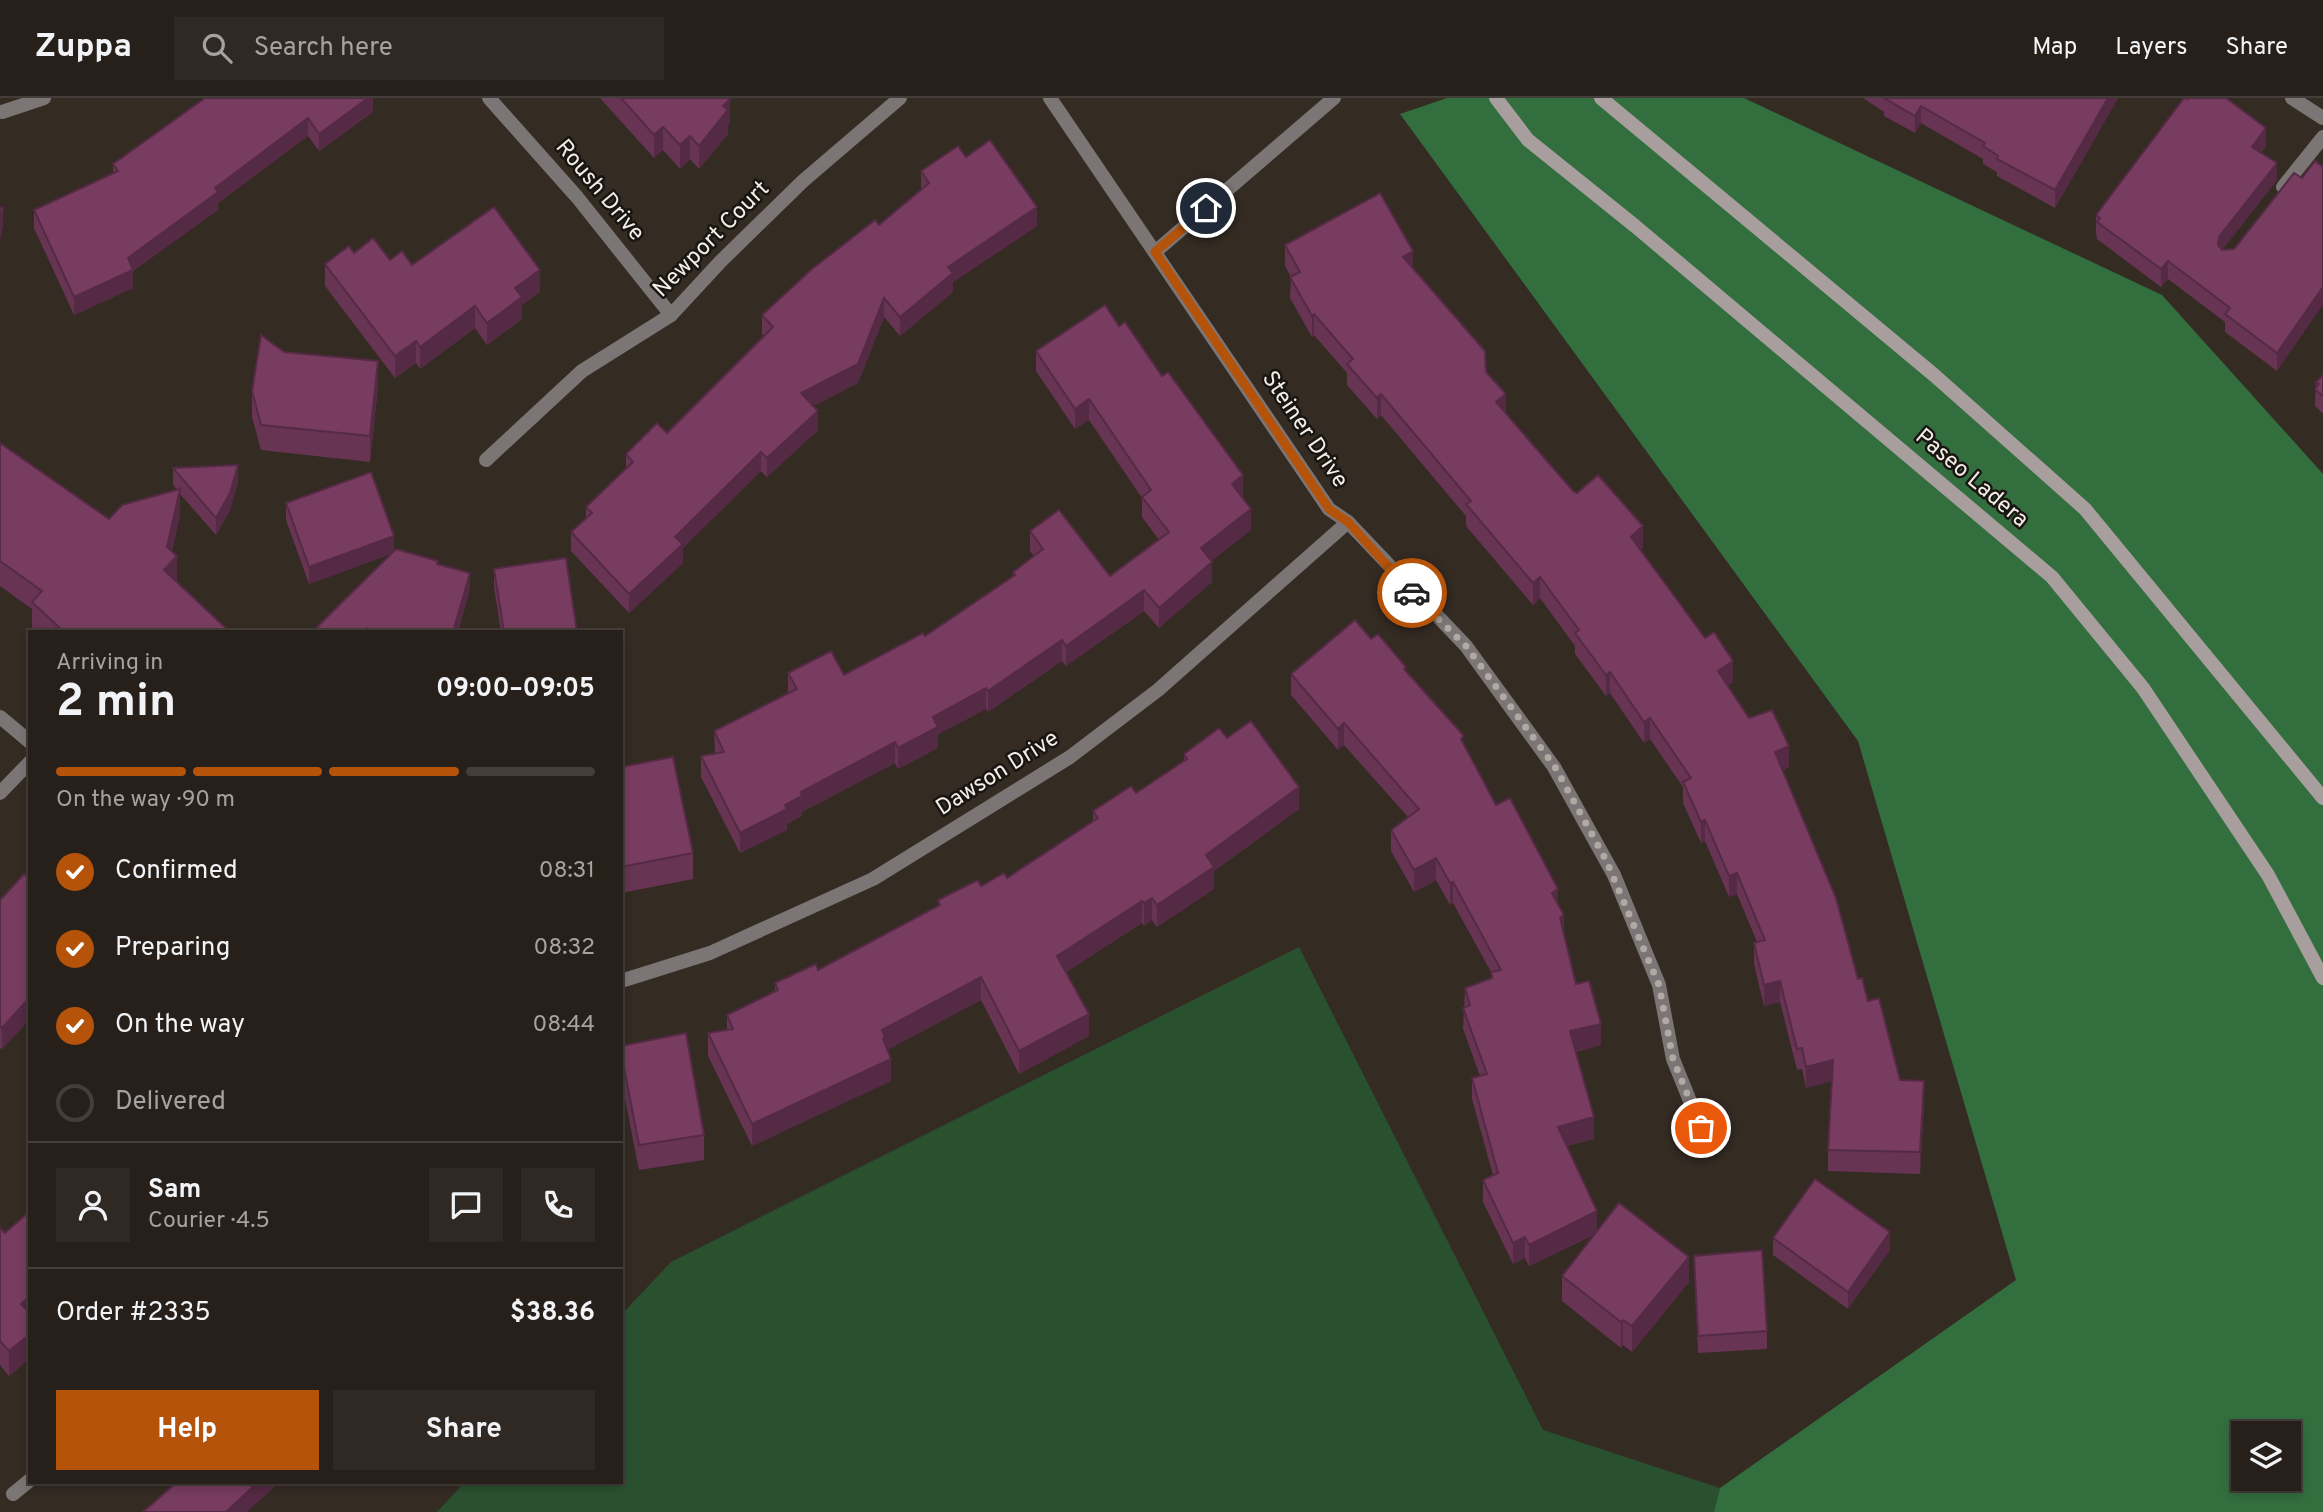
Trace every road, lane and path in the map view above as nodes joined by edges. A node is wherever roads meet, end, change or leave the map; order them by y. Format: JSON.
{"nodes":[{"id":1,"x":44,"y":98,"type":"edge"},
{"id":2,"x":489,"y":98,"type":"edge"},
{"id":3,"x":900,"y":98,"type":"edge"},
{"id":4,"x":1050,"y":98,"type":"edge"},
{"id":5,"x":1334,"y":98,"type":"edge"},
{"id":6,"x":1496,"y":98,"type":"edge"},
{"id":7,"x":1601,"y":98,"type":"edge"},
{"id":8,"x":2292,"y":98,"type":"edge"},
{"id":9,"x":2,"y":112,"type":"dead end"},
{"id":10,"x":2323,"y":118,"type":"edge"},
{"id":11,"x":2323,"y":136,"type":"edge"},
{"id":12,"x":2275,"y":198,"type":"edge"},
{"id":13,"x":1155,"y":252,"type":"junction"},
{"id":14,"x":671,"y":315,"type":"junction"},
{"id":15,"x":486,"y":460,"type":"dead end"},
{"id":16,"x":1348,"y":522,"type":"junction"},
{"id":17,"x":0,"y":717,"type":"edge"},
{"id":18,"x":28,"y":740,"type":"edge"},
{"id":19,"x":28,"y":764,"type":"edge"},
{"id":20,"x":0,"y":793,"type":"edge"},
{"id":21,"x":2323,"y":798,"type":"edge"},
{"id":22,"x":2323,"y":978,"type":"edge"},
{"id":23,"x":623,"y":980,"type":"edge"},
{"id":24,"x":1709,"y":1148,"type":"dead end"},
{"id":25,"x":28,"y":1482,"type":"edge"},
{"id":26,"x":13,"y":1494,"type":"dead end"}],
"edges":[{"from":1,"to":9,"type":"street"},
{"from":2,"to":14,"type":"street","name":"Roush Drive"},
{"from":3,"to":14,"type":"street","name":"Newport Court"},
{"from":4,"to":13,"type":"street","name":"Steiner Drive"},
{"from":5,"to":13,"type":"street"},
{"from":6,"to":22,"type":"main road","name":"Paseo Ladera"},
{"from":7,"to":21,"type":"main road"},
{"from":8,"to":10,"type":"street"},
{"from":11,"to":12,"type":"street"},
{"from":13,"to":16,"type":"street","name":"Steiner Drive"},
{"from":14,"to":15,"type":"street","name":"Newport Court"},
{"from":16,"to":23,"type":"street","name":"Dawson Drive"},
{"from":16,"to":24,"type":"street","name":"Steiner Drive"},
{"from":17,"to":18,"type":"street"},
{"from":19,"to":20,"type":"street"},
{"from":25,"to":26,"type":"street"}]}
